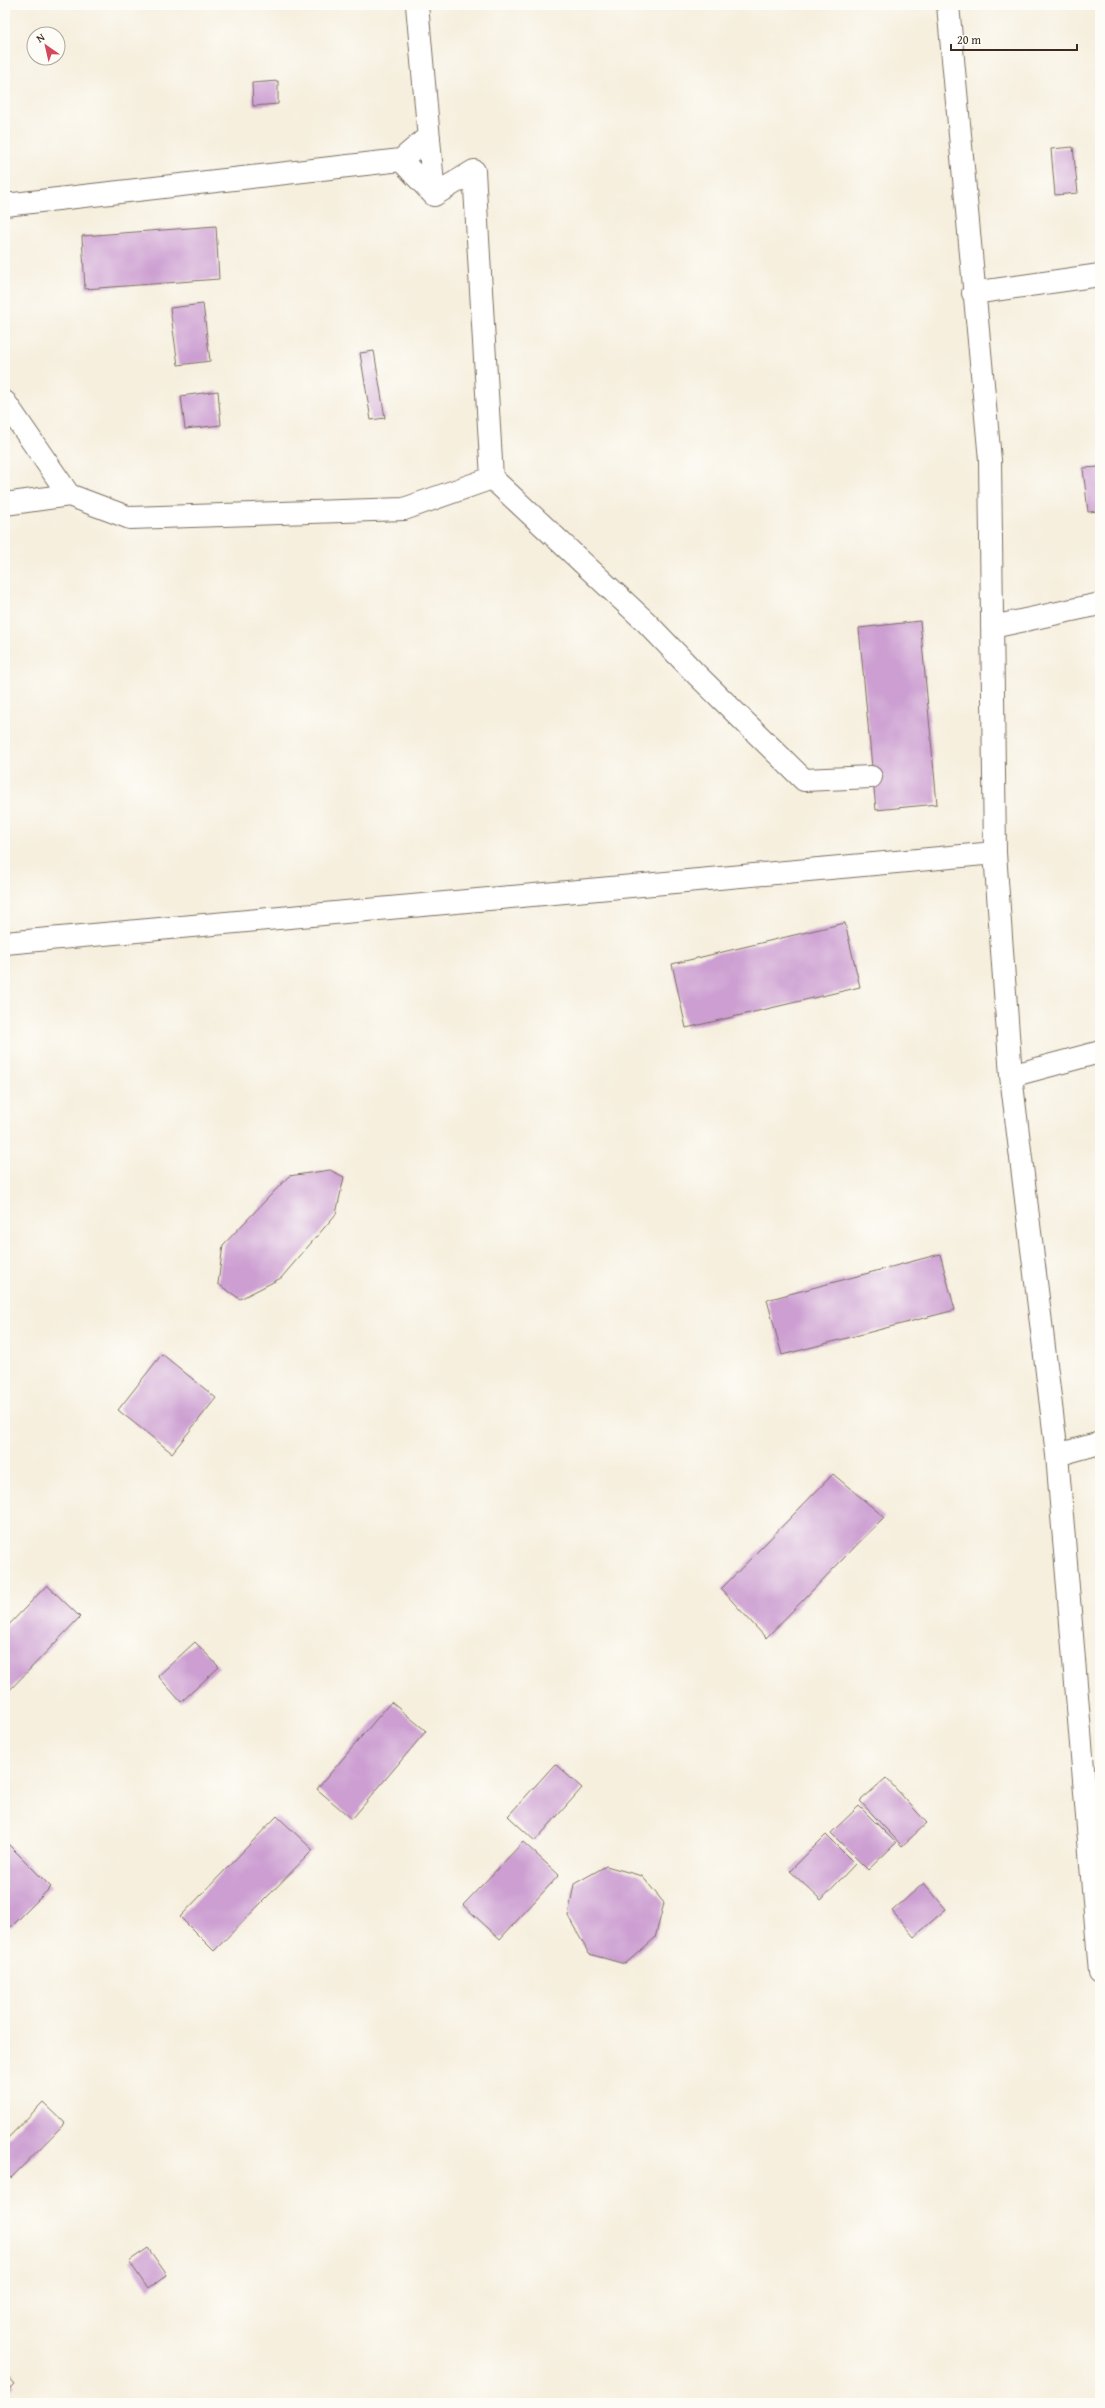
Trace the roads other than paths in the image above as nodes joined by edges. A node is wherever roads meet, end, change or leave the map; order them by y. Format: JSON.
{"nodes":[{"id":1,"x":418,"y":5,"type":"edge"},
{"id":2,"x":948,"y":5,"type":"edge"},
{"id":3,"x":429,"y":136,"type":"junction"},
{"id":4,"x":401,"y":160,"type":"junction"},
{"id":5,"x":434,"y":195,"type":"junction"},
{"id":6,"x":5,"y":205,"type":"edge"},
{"id":7,"x":1100,"y":275,"type":"edge"},
{"id":8,"x":973,"y":293,"type":"junction"},
{"id":9,"x":5,"y":402,"type":"edge"},
{"id":10,"x":492,"y":478,"type":"junction"},
{"id":11,"x":69,"y":495,"type":"junction"},
{"id":12,"x":5,"y":504,"type":"edge"},
{"id":13,"x":1100,"y":604,"type":"edge"},
{"id":14,"x":992,"y":627,"type":"junction"},
{"id":15,"x":871,"y":777,"type":"dead end"},
{"id":16,"x":995,"y":853,"type":"junction"},
{"id":17,"x":5,"y":943,"type":"edge"},
{"id":18,"x":1100,"y":1052,"type":"edge"},
{"id":19,"x":1011,"y":1076,"type":"junction"},
{"id":20,"x":1100,"y":1443,"type":"edge"},
{"id":21,"x":1057,"y":1455,"type":"junction"},
{"id":22,"x":1093,"y":1828,"type":"edge"},
{"id":23,"x":1100,"y":1973,"type":"edge"}],
"edges":[{"from":1,"to":3,"type":"street"},
{"from":2,"to":8,"type":"street"},
{"from":3,"to":4,"type":"street"},
{"from":3,"to":5,"type":"street"},
{"from":4,"to":5,"type":"street"},
{"from":4,"to":6,"type":"street"},
{"from":5,"to":10,"type":"street"},
{"from":7,"to":8,"type":"street"},
{"from":8,"to":14,"type":"street"},
{"from":9,"to":11,"type":"street"},
{"from":10,"to":11,"type":"street"},
{"from":10,"to":15,"type":"street"},
{"from":11,"to":12,"type":"street"},
{"from":13,"to":14,"type":"street"},
{"from":14,"to":16,"type":"street"},
{"from":16,"to":17,"type":"street"},
{"from":16,"to":19,"type":"street"},
{"from":18,"to":19,"type":"street"},
{"from":19,"to":21,"type":"street"},
{"from":20,"to":21,"type":"street"},
{"from":21,"to":22,"type":"street"},
{"from":22,"to":23,"type":"street"}]}
